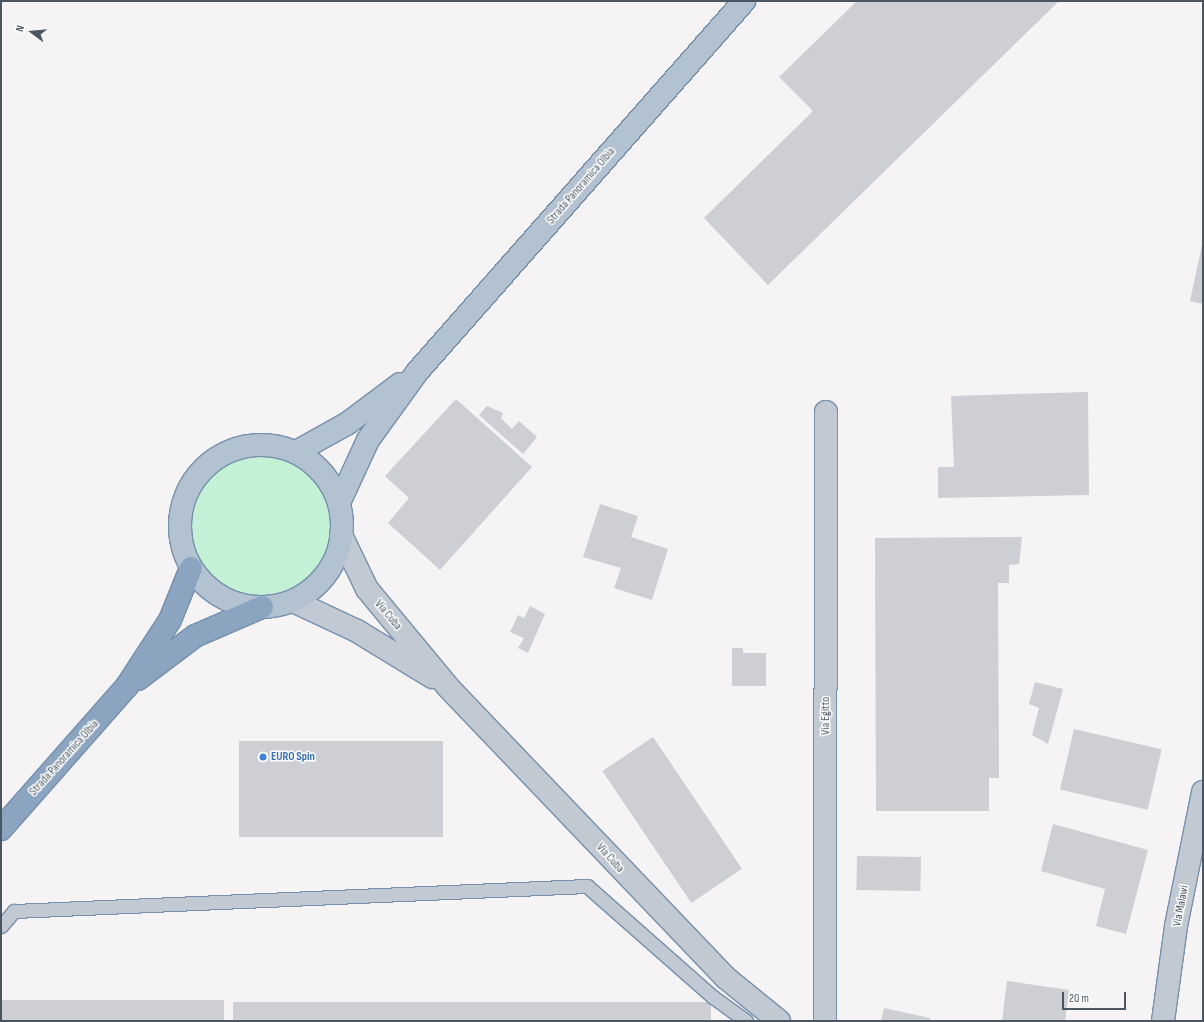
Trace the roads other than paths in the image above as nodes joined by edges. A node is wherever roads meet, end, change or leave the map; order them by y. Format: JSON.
{"nodes":[{"id":1,"x":744,"y":1,"type":"edge"},
{"id":2,"x":418,"y":371,"type":"junction"},
{"id":3,"x":826,"y":412,"type":"dead end"},
{"id":4,"x":296,"y":452,"type":"junction"},
{"id":5,"x":339,"y":503,"type":"junction"},
{"id":6,"x":341,"y":535,"type":"junction"},
{"id":7,"x":191,"y":568,"type":"junction"},
{"id":8,"x":293,"y":601,"type":"junction"},
{"id":9,"x":262,"y":607,"type":"junction"},
{"id":10,"x":127,"y":686,"type":"junction"},
{"id":11,"x":448,"y":687,"type":"junction"},
{"id":12,"x":1203,"y":792,"type":"edge"},
{"id":13,"x":1,"y":829,"type":"edge"},
{"id":14,"x":1,"y":926,"type":"edge"},
{"id":15,"x":746,"y":1021,"type":"edge"},
{"id":16,"x":779,"y":1021,"type":"edge"},
{"id":17,"x":825,"y":1021,"type":"edge"},
{"id":18,"x":1163,"y":1021,"type":"edge"}],
"edges":[{"from":1,"to":2,"type":"main road","name":"Strada Panoramica Olbia"},
{"from":2,"to":4,"type":"main road"},
{"from":2,"to":5,"type":"main road"},
{"from":3,"to":17,"type":"street","name":"Via Egitto"},
{"from":4,"to":5,"type":"main road"},
{"from":4,"to":7,"type":"main road"},
{"from":5,"to":6,"type":"main road"},
{"from":6,"to":8,"type":"main road"},
{"from":6,"to":11,"type":"street","name":"Via Cuba"},
{"from":7,"to":9,"type":"main road"},
{"from":7,"to":10,"type":"highway"},
{"from":8,"to":9,"type":"main road"},
{"from":8,"to":11,"type":"street","name":"Via Cuba"},
{"from":9,"to":10,"type":"highway"},
{"from":10,"to":13,"type":"highway","name":"Strada Panoramica Olbia"},
{"from":11,"to":16,"type":"street","name":"Via Cuba"},
{"from":12,"to":18,"type":"street","name":"Via Malawi"},
{"from":14,"to":15,"type":"lane"}]}
